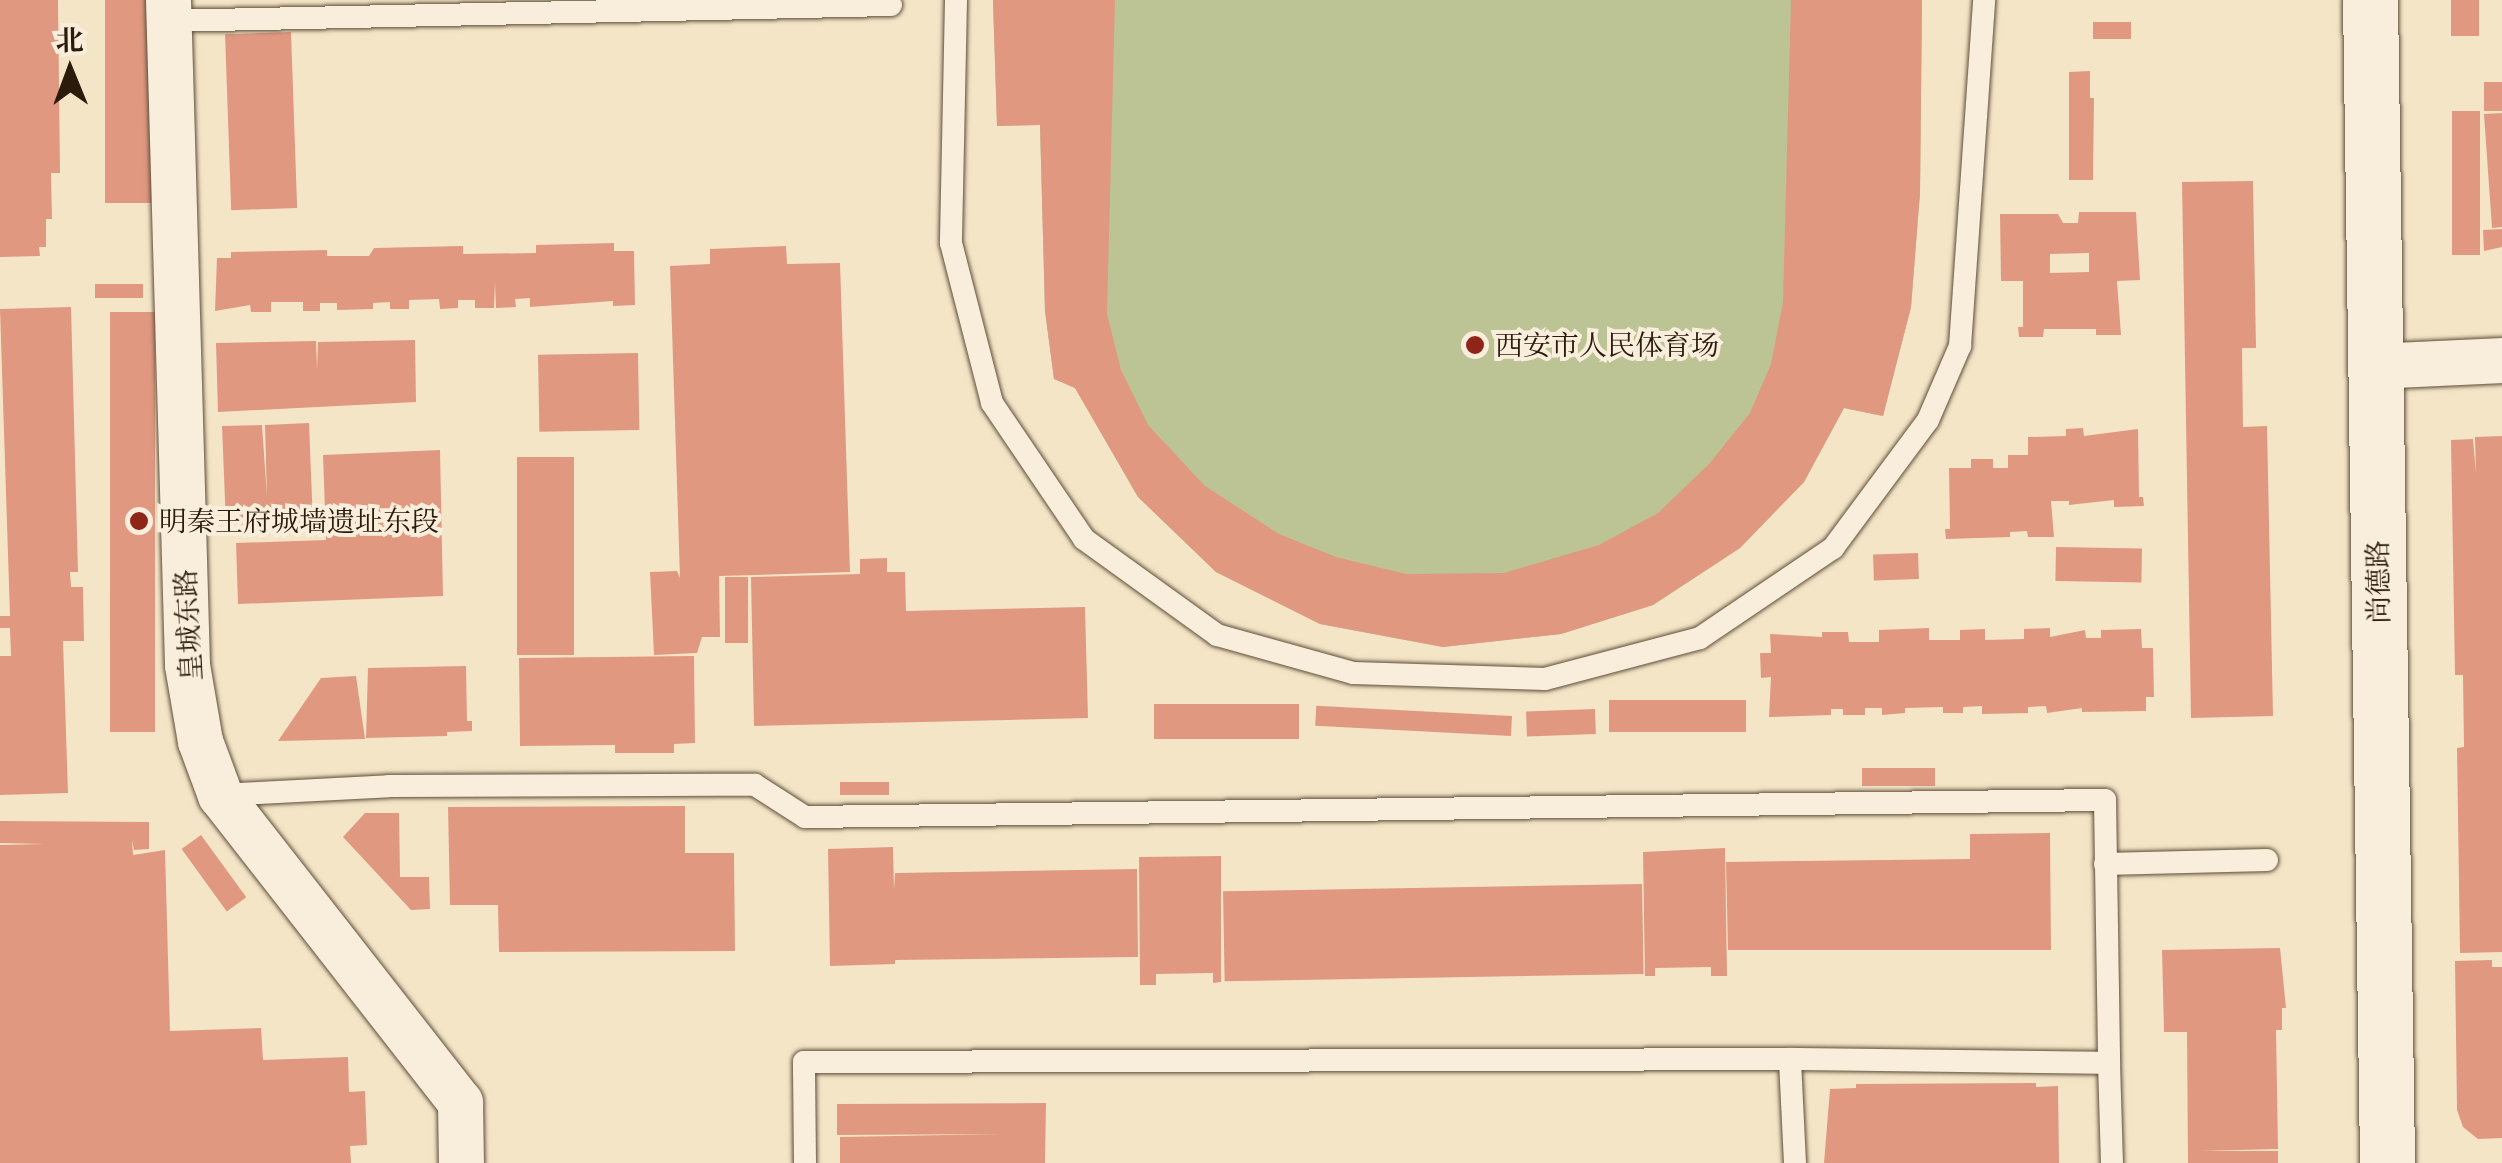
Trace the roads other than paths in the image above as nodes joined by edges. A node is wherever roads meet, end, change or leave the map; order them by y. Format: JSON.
{"nodes":[{"id":1,"x":956,"y":0,"type":"edge"},
{"id":2,"x":1984,"y":0,"type":"edge"},
{"id":3,"x":2370,"y":0,"type":"edge"},
{"id":4,"x":891,"y":6,"type":"dead end"},
{"id":5,"x":168,"y":11,"type":"edge"},
{"id":6,"x":2502,"y":360,"type":"edge"},
{"id":7,"x":2374,"y":366,"type":"junction"},
{"id":8,"x":220,"y":795,"type":"junction"},
{"id":9,"x":2268,"y":860,"type":"dead end"},
{"id":10,"x":2105,"y":864,"type":"junction"},
{"id":11,"x":1790,"y":1059,"type":"junction"},
{"id":12,"x":2109,"y":1063,"type":"junction"},
{"id":13,"x":461,"y":1163,"type":"edge"},
{"id":14,"x":804,"y":1163,"type":"edge"},
{"id":15,"x":1795,"y":1163,"type":"edge"},
{"id":16,"x":2112,"y":1163,"type":"edge"},
{"id":17,"x":2386,"y":1163,"type":"edge"}],
"edges":[{"from":1,"to":2,"type":"lane"},
{"from":3,"to":7,"type":"street","name":"尚德路"},
{"from":4,"to":5,"type":"lane"},
{"from":5,"to":8,"type":"street","name":"皇城东路"},
{"from":6,"to":7,"type":"street"},
{"from":7,"to":17,"type":"street","name":"尚德路"},
{"from":8,"to":10,"type":"lane"},
{"from":8,"to":13,"type":"street","name":"皇城东路"},
{"from":9,"to":10,"type":"lane"},
{"from":10,"to":12,"type":"lane"},
{"from":11,"to":12,"type":"lane"},
{"from":11,"to":14,"type":"lane"},
{"from":11,"to":15,"type":"lane"},
{"from":12,"to":16,"type":"lane"}]}
